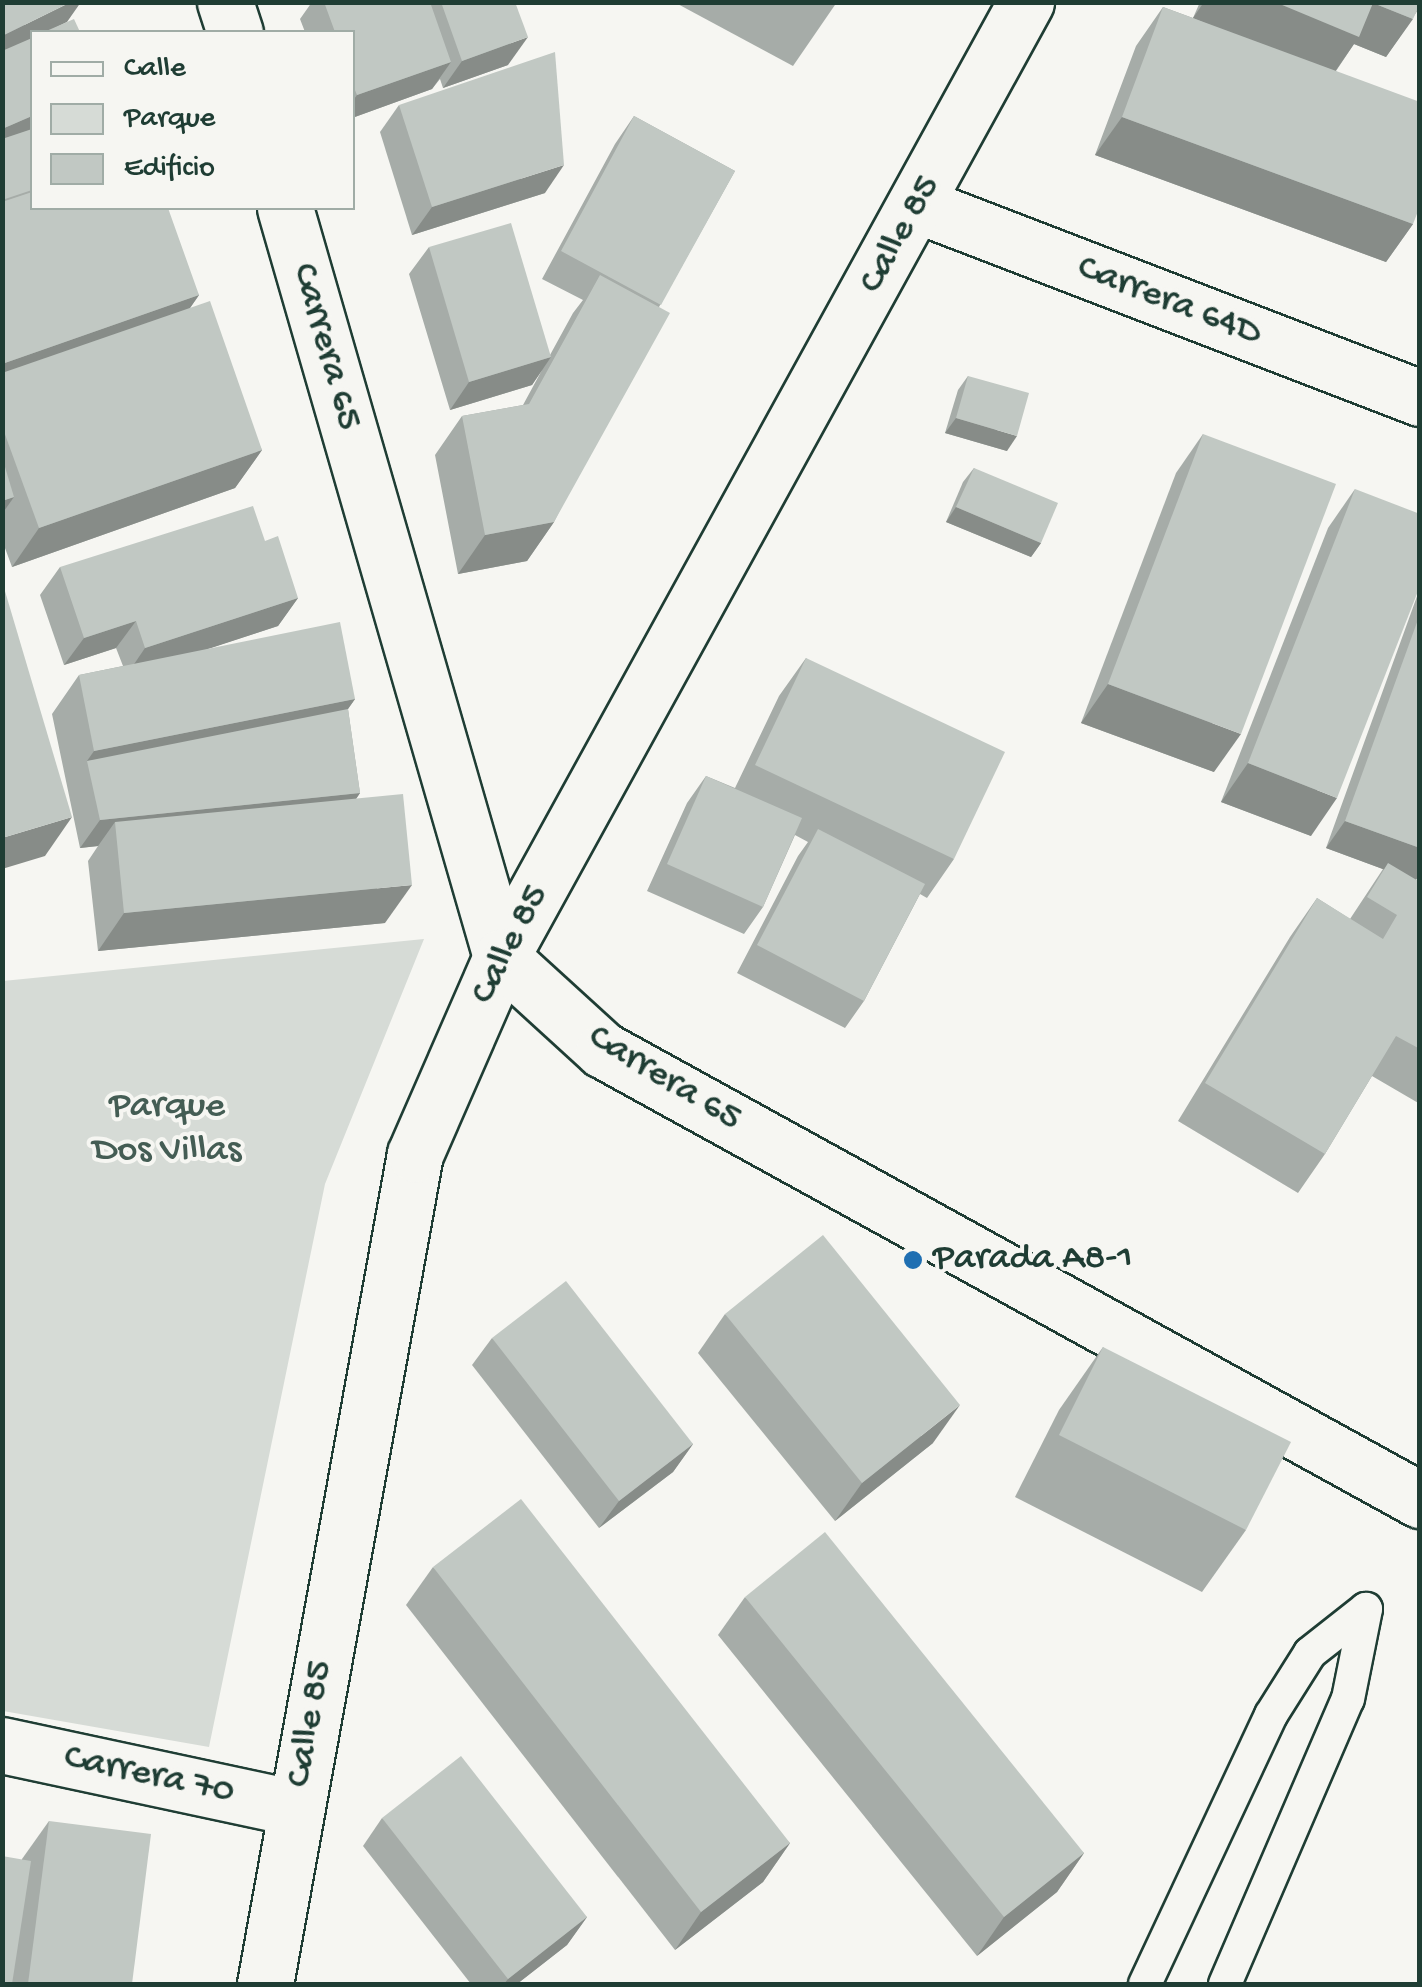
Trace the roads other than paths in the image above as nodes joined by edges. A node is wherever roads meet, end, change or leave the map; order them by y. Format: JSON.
{"nodes":[{"id":1,"x":225,"y":2,"type":"edge"},
{"id":2,"x":1026,"y":2,"type":"edge"},
{"id":3,"x":234,"y":30,"type":"edge"},
{"id":4,"x":918,"y":205,"type":"junction"},
{"id":5,"x":287,"y":210,"type":"edge"},
{"id":6,"x":1420,"y":398,"type":"edge"},
{"id":7,"x":500,"y":957,"type":"junction"},
{"id":8,"x":1420,"y":1500,"type":"edge"},
{"id":9,"x":2,"y":1744,"type":"edge"},
{"id":10,"x":296,"y":1808,"type":"junction"},
{"id":11,"x":265,"y":1984,"type":"edge"},
{"id":12,"x":1145,"y":1984,"type":"edge"},
{"id":13,"x":1225,"y":1984,"type":"edge"}],
"edges":[{"from":1,"to":3,"type":"street"},
{"from":2,"to":4,"type":"street","name":"Calle 85"},
{"from":4,"to":6,"type":"street","name":"Carrera 64D"},
{"from":4,"to":7,"type":"street","name":"Calle 85"},
{"from":5,"to":7,"type":"street","name":"Carrera 65"},
{"from":7,"to":8,"type":"street","name":"Carrera 65"},
{"from":7,"to":10,"type":"street","name":"Calle 85"},
{"from":9,"to":10,"type":"street","name":"Carrera 70"},
{"from":10,"to":11,"type":"street","name":"Calle 85"},
{"from":12,"to":13,"type":"lane"}]}
